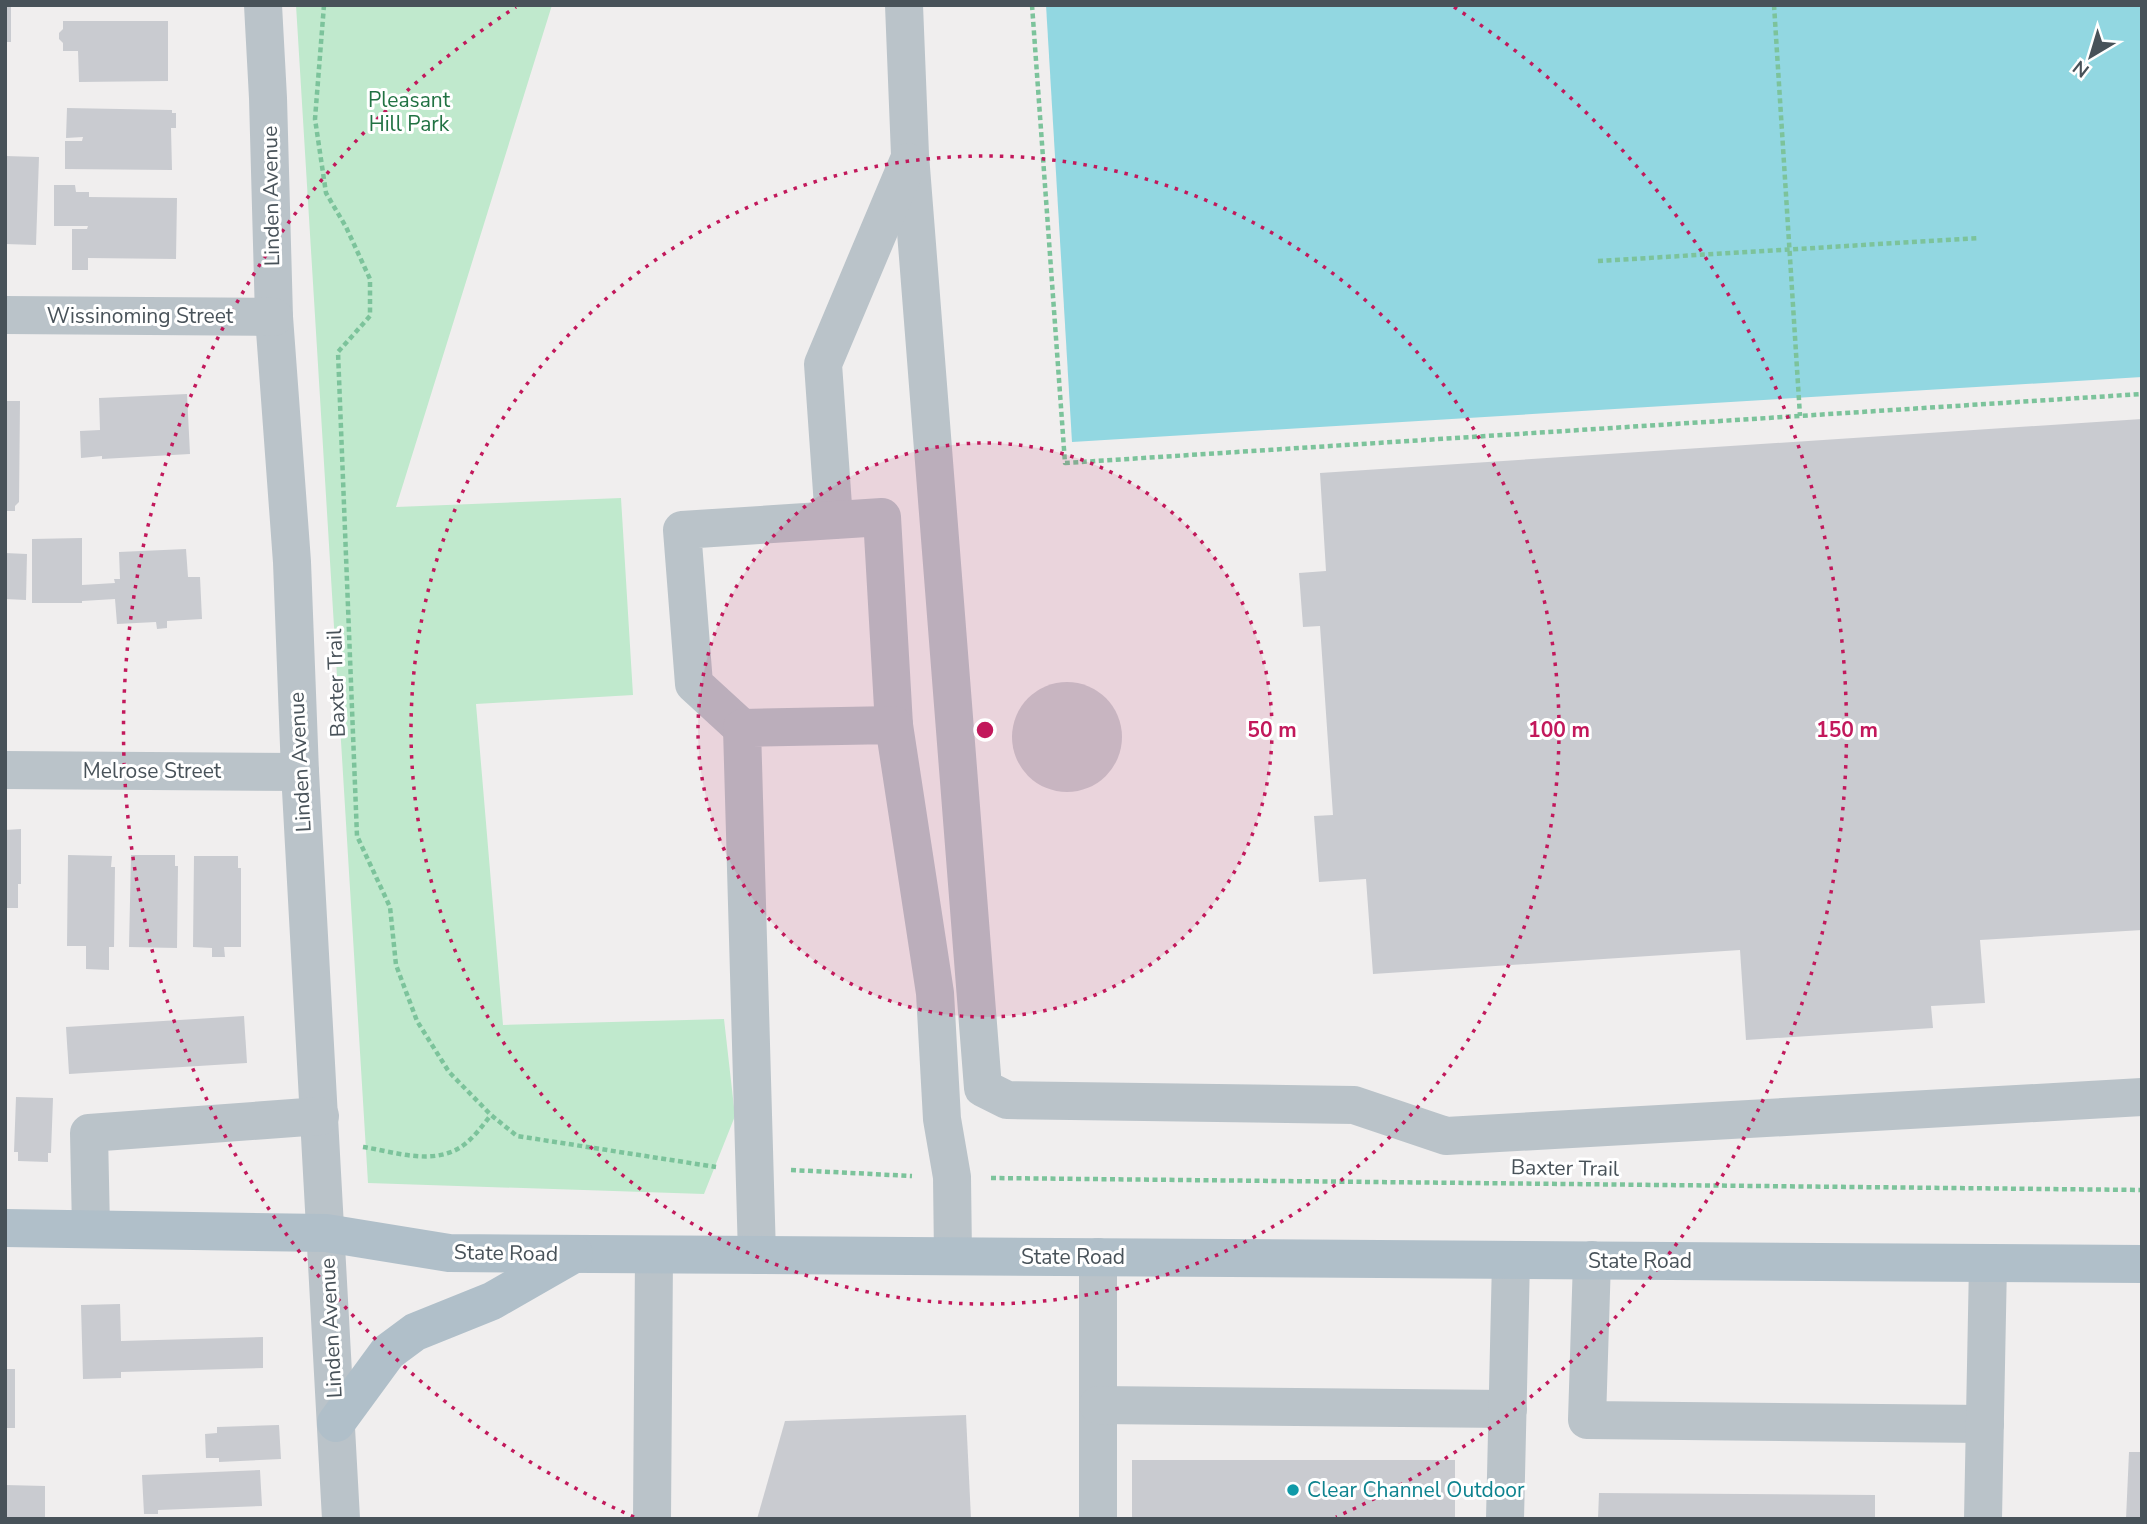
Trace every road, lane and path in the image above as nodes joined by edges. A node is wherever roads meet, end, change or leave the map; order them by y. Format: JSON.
{"nodes":[{"id":1,"x":263,"y":5,"type":"edge"},
{"id":2,"x":324,"y":5,"type":"edge"},
{"id":3,"x":904,"y":5,"type":"edge"},
{"id":4,"x":1032,"y":5,"type":"edge"},
{"id":5,"x":1774,"y":5,"type":"edge"},
{"id":6,"x":911,"y":155,"type":"junction"},
{"id":7,"x":1979,"y":238,"type":"dead end"},
{"id":8,"x":1790,"y":250,"type":"junction"},
{"id":9,"x":1598,"y":261,"type":"dead end"},
{"id":10,"x":5,"y":315,"type":"edge"},
{"id":11,"x":274,"y":317,"type":"junction"},
{"id":12,"x":2142,"y":394,"type":"edge"},
{"id":13,"x":1800,"y":416,"type":"junction"},
{"id":14,"x":835,"y":520,"type":"junction"},
{"id":15,"x":894,"y":724,"type":"junction"},
{"id":16,"x":742,"y":728,"type":"junction"},
{"id":17,"x":5,"y":770,"type":"edge"},
{"id":18,"x":300,"y":772,"type":"junction"},
{"id":19,"x":2142,"y":1097,"type":"edge"},
{"id":20,"x":491,"y":1115,"type":"junction"},
{"id":21,"x":320,"y":1116,"type":"junction"},
{"id":22,"x":363,"y":1147,"type":"dead end"},
{"id":23,"x":711,"y":1166,"type":"dead end"},
{"id":24,"x":797,"y":1170,"type":"dead end"},
{"id":25,"x":904,"y":1176,"type":"dead end"},
{"id":26,"x":970,"y":1177,"type":"junction"},
{"id":27,"x":2142,"y":1190,"type":"edge"},
{"id":28,"x":5,"y":1228,"type":"edge"},
{"id":29,"x":91,"y":1228,"type":"junction"},
{"id":30,"x":326,"y":1233,"type":"junction"},
{"id":31,"x":574,"y":1254,"type":"junction"},
{"id":32,"x":654,"y":1255,"type":"junction"},
{"id":33,"x":757,"y":1255,"type":"junction"},
{"id":34,"x":953,"y":1256,"type":"junction"},
{"id":35,"x":1098,"y":1257,"type":"junction"},
{"id":36,"x":1511,"y":1260,"type":"junction"},
{"id":37,"x":1591,"y":1260,"type":"junction"},
{"id":38,"x":1988,"y":1263,"type":"junction"},
{"id":39,"x":2142,"y":1264,"type":"edge"},
{"id":40,"x":1098,"y":1405,"type":"junction"},
{"id":41,"x":1508,"y":1409,"type":"junction"},
{"id":42,"x":336,"y":1423,"type":"junction"},
{"id":43,"x":1985,"y":1424,"type":"junction"},
{"id":44,"x":341,"y":1519,"type":"edge"},
{"id":45,"x":652,"y":1519,"type":"edge"},
{"id":46,"x":1098,"y":1519,"type":"edge"},
{"id":47,"x":1505,"y":1519,"type":"edge"},
{"id":48,"x":1983,"y":1519,"type":"edge"}],
"edges":[{"from":1,"to":11,"type":"street","name":"Linden Avenue"},
{"from":2,"to":20,"type":"path","name":"Baxter Trail"},
{"from":3,"to":6,"type":"street"},
{"from":4,"to":13,"type":"path"},
{"from":5,"to":8,"type":"path"},
{"from":6,"to":14,"type":"street"},
{"from":6,"to":19,"type":"street"},
{"from":7,"to":8,"type":"path"},
{"from":8,"to":9,"type":"path"},
{"from":8,"to":13,"type":"path"},
{"from":10,"to":11,"type":"street","name":"Wissinoming Street"},
{"from":11,"to":18,"type":"street","name":"Linden Avenue"},
{"from":12,"to":13,"type":"path"},
{"from":14,"to":15,"type":"street"},
{"from":14,"to":16,"type":"street"},
{"from":15,"to":16,"type":"street"},
{"from":15,"to":26,"type":"street"},
{"from":16,"to":33,"type":"street"},
{"from":17,"to":18,"type":"street","name":"Melrose Street"},
{"from":18,"to":21,"type":"street","name":"Linden Avenue"},
{"from":20,"to":22,"type":"path"},
{"from":20,"to":23,"type":"path","name":"Baxter Trail"},
{"from":21,"to":29,"type":"street"},
{"from":21,"to":30,"type":"street","name":"Linden Avenue"},
{"from":24,"to":25,"type":"path"},
{"from":26,"to":27,"type":"path","name":"Baxter Trail"},
{"from":26,"to":34,"type":"street"},
{"from":28,"to":29,"type":"main road","name":"State Road"},
{"from":29,"to":30,"type":"main road","name":"State Road"},
{"from":30,"to":31,"type":"main road","name":"State Road"},
{"from":30,"to":42,"type":"street","name":"Linden Avenue"},
{"from":31,"to":32,"type":"main road","name":"State Road"},
{"from":31,"to":42,"type":"main road"},
{"from":32,"to":33,"type":"main road","name":"State Road"},
{"from":32,"to":45,"type":"street"},
{"from":33,"to":34,"type":"main road","name":"State Road"},
{"from":34,"to":35,"type":"main road","name":"State Road"},
{"from":35,"to":36,"type":"main road","name":"State Road"},
{"from":35,"to":40,"type":"street"},
{"from":36,"to":37,"type":"main road","name":"State Road"},
{"from":36,"to":41,"type":"street"},
{"from":37,"to":38,"type":"main road","name":"State Road"},
{"from":37,"to":43,"type":"street"},
{"from":38,"to":39,"type":"main road","name":"State Road"},
{"from":38,"to":43,"type":"street"},
{"from":40,"to":41,"type":"street"},
{"from":40,"to":46,"type":"street"},
{"from":41,"to":47,"type":"street"},
{"from":42,"to":44,"type":"street","name":"Linden Avenue"},
{"from":43,"to":48,"type":"street"}]}
